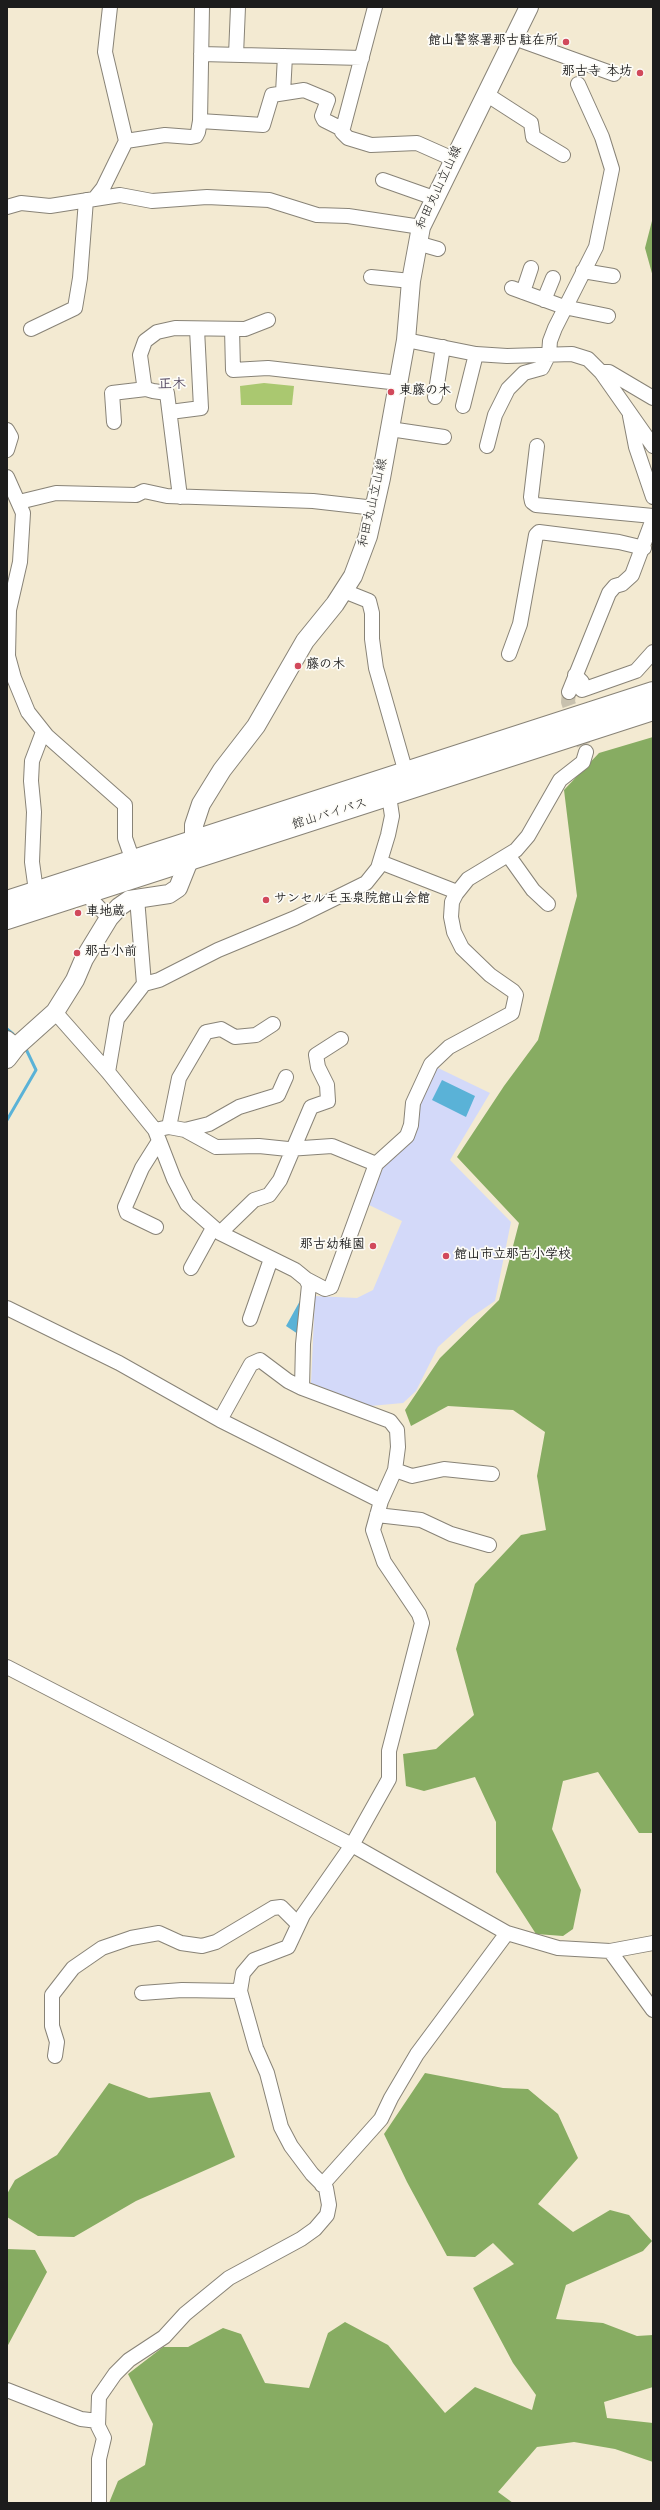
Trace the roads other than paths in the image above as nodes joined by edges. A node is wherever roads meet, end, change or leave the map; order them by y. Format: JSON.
{"nodes":[{"id":1,"x":110,"y":7,"type":"edge"},
{"id":2,"x":202,"y":7,"type":"edge"},
{"id":3,"x":238,"y":7,"type":"edge"},
{"id":4,"x":376,"y":7,"type":"edge"},
{"id":5,"x":529,"y":7,"type":"edge"},
{"id":6,"x":514,"y":38,"type":"junction"},
{"id":7,"x":201,"y":54,"type":"junction"},
{"id":8,"x":236,"y":55,"type":"junction"},
{"id":9,"x":285,"y":56,"type":"junction"},
{"id":10,"x":362,"y":58,"type":"junction"},
{"id":11,"x":614,"y":74,"type":"dead end"},
{"id":12,"x":578,"y":84,"type":"dead end"},
{"id":13,"x":284,"y":93,"type":"junction"},
{"id":14,"x":486,"y":94,"type":"junction"},
{"id":15,"x":200,"y":121,"type":"junction"},
{"id":16,"x":342,"y":129,"type":"junction"},
{"id":17,"x":126,"y":141,"type":"junction"},
{"id":18,"x":563,"y":155,"type":"dead end"},
{"id":19,"x":453,"y":159,"type":"junction"},
{"id":20,"x":383,"y":180,"type":"dead end"},
{"id":21,"x":434,"y":198,"type":"junction"},
{"id":22,"x":90,"y":199,"type":"junction"},
{"id":23,"x":7,"y":207,"type":"edge"},
{"id":24,"x":419,"y":235,"type":"junction"},
{"id":25,"x":438,"y":249,"type":"dead end"},
{"id":26,"x":531,"y":268,"type":"dead end"},
{"id":27,"x":583,"y":271,"type":"junction"},
{"id":28,"x":612,"y":276,"type":"dead end"},
{"id":29,"x":371,"y":277,"type":"dead end"},
{"id":30,"x":553,"y":278,"type":"dead end"},
{"id":31,"x":411,"y":281,"type":"junction"},
{"id":32,"x":544,"y":300,"type":"junction"},
{"id":33,"x":564,"y":307,"type":"junction"},
{"id":34,"x":608,"y":316,"type":"dead end"},
{"id":35,"x":268,"y":320,"type":"dead end"},
{"id":36,"x":31,"y":329,"type":"dead end"},
{"id":37,"x":197,"y":329,"type":"junction"},
{"id":38,"x":232,"y":329,"type":"junction"},
{"id":39,"x":406,"y":340,"type":"junction"},
{"id":40,"x":443,"y":347,"type":"junction"},
{"id":41,"x":476,"y":354,"type":"junction"},
{"id":42,"x":549,"y":354,"type":"junction"},
{"id":43,"x":601,"y":372,"type":"junction"},
{"id":44,"x":399,"y":383,"type":"junction"},
{"id":45,"x":146,"y":389,"type":"junction"},
{"id":46,"x":435,"y":397,"type":"dead end"},
{"id":47,"x":653,"y":398,"type":"edge"},
{"id":48,"x":463,"y":406,"type":"dead end"},
{"id":49,"x":170,"y":412,"type":"junction"},
{"id":50,"x":630,"y":414,"type":"junction"},
{"id":51,"x":114,"y":422,"type":"dead end"},
{"id":52,"x":390,"y":429,"type":"junction"},
{"id":53,"x":7,"y":430,"type":"edge"},
{"id":54,"x":444,"y":438,"type":"dead end"},
{"id":55,"x":487,"y":446,"type":"dead end"},
{"id":56,"x":537,"y":446,"type":"dead end"},
{"id":57,"x":653,"y":446,"type":"edge"},
{"id":58,"x":7,"y":450,"type":"edge"},
{"id":59,"x":7,"y":476,"type":"edge"},
{"id":60,"x":180,"y":497,"type":"junction"},
{"id":61,"x":653,"y":497,"type":"edge"},
{"id":62,"x":19,"y":502,"type":"junction"},
{"id":63,"x":375,"y":508,"type":"junction"},
{"id":64,"x":653,"y":516,"type":"edge"},
{"id":65,"x":653,"y":519,"type":"edge"},
{"id":66,"x":644,"y":548,"type":"junction"},
{"id":67,"x":9,"y":590,"type":"edge"},
{"id":68,"x":344,"y":591,"type":"junction"},
{"id":69,"x":8,"y":610,"type":"edge"},
{"id":70,"x":653,"y":652,"type":"edge"},
{"id":71,"x":509,"y":654,"type":"dead end"},
{"id":72,"x":575,"y":675,"type":"junction"},
{"id":73,"x":569,"y":692,"type":"tunnel mouth"},
{"id":74,"x":653,"y":692,"type":"edge"},
{"id":75,"x":653,"y":710,"type":"edge"},
{"id":76,"x":44,"y":732,"type":"junction"},
{"id":77,"x":586,"y":752,"type":"dead end"},
{"id":78,"x":406,"y":773,"type":"junction"},
{"id":79,"x":389,"y":796,"type":"junction"},
{"id":80,"x":192,"y":849,"type":"junction"},
{"id":81,"x":508,"y":855,"type":"junction"},
{"id":82,"x":134,"y":861,"type":"junction"},
{"id":83,"x":380,"y":862,"type":"junction"},
{"id":84,"x":36,"y":892,"type":"junction"},
{"id":85,"x":457,"y":892,"type":"junction"},
{"id":86,"x":86,"y":894,"type":"junction"},
{"id":87,"x":137,"y":898,"type":"junction"},
{"id":88,"x":7,"y":901,"type":"edge"},
{"id":89,"x":548,"y":904,"type":"dead end"},
{"id":90,"x":109,"y":918,"type":"junction"},
{"id":91,"x":7,"y":919,"type":"edge"},
{"id":92,"x":144,"y":984,"type":"junction"},
{"id":93,"x":55,"y":1012,"type":"junction"},
{"id":94,"x":273,"y":1024,"type":"dead end"},
{"id":95,"x":341,"y":1039,"type":"dead end"},
{"id":96,"x":10,"y":1047,"type":"edge"},
{"id":97,"x":108,"y":1072,"type":"junction"},
{"id":98,"x":286,"y":1077,"type":"dead end"},
{"id":99,"x":185,"y":1130,"type":"junction"},
{"id":100,"x":161,"y":1132,"type":"junction"},
{"id":101,"x":292,"y":1149,"type":"junction"},
{"id":102,"x":376,"y":1164,"type":"junction"},
{"id":103,"x":156,"y":1227,"type":"dead end"},
{"id":104,"x":216,"y":1231,"type":"junction"},
{"id":105,"x":271,"y":1259,"type":"junction"},
{"id":106,"x":191,"y":1268,"type":"dead end"},
{"id":107,"x":306,"y":1279,"type":"junction"},
{"id":108,"x":7,"y":1308,"type":"edge"},
{"id":109,"x":250,"y":1319,"type":"dead end"},
{"id":110,"x":302,"y":1388,"type":"junction"},
{"id":111,"x":220,"y":1420,"type":"junction"},
{"id":112,"x":395,"y":1470,"type":"junction"},
{"id":113,"x":492,"y":1474,"type":"dead end"},
{"id":114,"x":381,"y":1501,"type":"junction"},
{"id":115,"x":377,"y":1515,"type":"junction"},
{"id":116,"x":489,"y":1545,"type":"dead end"},
{"id":117,"x":7,"y":1667,"type":"edge"},
{"id":118,"x":352,"y":1845,"type":"junction"},
{"id":119,"x":298,"y":1924,"type":"junction"},
{"id":120,"x":507,"y":1933,"type":"junction"},
{"id":121,"x":653,"y":1943,"type":"edge"},
{"id":122,"x":610,"y":1951,"type":"junction"},
{"id":123,"x":240,"y":1991,"type":"junction"},
{"id":124,"x":142,"y":1993,"type":"dead end"},
{"id":125,"x":653,"y":2010,"type":"edge"},
{"id":126,"x":55,"y":2056,"type":"dead end"},
{"id":127,"x":322,"y":2184,"type":"junction"},
{"id":128,"x":7,"y":2390,"type":"edge"},
{"id":129,"x":98,"y":2421,"type":"junction"},
{"id":130,"x":99,"y":2503,"type":"edge"}],
"edges":[{"from":1,"to":17,"type":"street"},
{"from":2,"to":7,"type":"street"},
{"from":3,"to":8,"type":"street"},
{"from":4,"to":10,"type":"street"},
{"from":5,"to":6,"type":"main road","name":"和田丸山立山線"},
{"from":6,"to":11,"type":"street"},
{"from":6,"to":14,"type":"main road","name":"和田丸山立山線"},
{"from":7,"to":8,"type":"street"},
{"from":7,"to":15,"type":"street"},
{"from":8,"to":9,"type":"street"},
{"from":9,"to":10,"type":"street"},
{"from":9,"to":13,"type":"street"},
{"from":10,"to":16,"type":"street"},
{"from":12,"to":27,"type":"street"},
{"from":13,"to":15,"type":"street"},
{"from":13,"to":16,"type":"street"},
{"from":14,"to":18,"type":"street"},
{"from":14,"to":19,"type":"main road","name":"和田丸山立山線"},
{"from":15,"to":17,"type":"street"},
{"from":16,"to":19,"type":"street"},
{"from":17,"to":22,"type":"street"},
{"from":19,"to":21,"type":"main road","name":"和田丸山立山線"},
{"from":20,"to":21,"type":"street"},
{"from":21,"to":24,"type":"main road","name":"和田丸山立山線"},
{"from":22,"to":23,"type":"street"},
{"from":22,"to":24,"type":"street"},
{"from":22,"to":36,"type":"street"},
{"from":24,"to":25,"type":"street"},
{"from":24,"to":31,"type":"main road","name":"和田丸山立山線"},
{"from":26,"to":32,"type":"street"},
{"from":27,"to":28,"type":"street"},
{"from":27,"to":33,"type":"street"},
{"from":29,"to":31,"type":"street"},
{"from":30,"to":32,"type":"street"},
{"from":31,"to":39,"type":"main road","name":"和田丸山立山線"},
{"from":32,"to":33,"type":"street"},
{"from":33,"to":34,"type":"street"},
{"from":33,"to":42,"type":"street"},
{"from":35,"to":38,"type":"street"},
{"from":37,"to":38,"type":"street"},
{"from":37,"to":45,"type":"street"},
{"from":37,"to":49,"type":"street"},
{"from":38,"to":44,"type":"street"},
{"from":39,"to":40,"type":"street"},
{"from":39,"to":44,"type":"main road","name":"和田丸山立山線"},
{"from":40,"to":41,"type":"street"},
{"from":40,"to":46,"type":"street"},
{"from":41,"to":42,"type":"street"},
{"from":41,"to":48,"type":"street"},
{"from":42,"to":43,"type":"street"},
{"from":42,"to":55,"type":"street"},
{"from":43,"to":47,"type":"street"},
{"from":43,"to":50,"type":"street"},
{"from":44,"to":52,"type":"main road","name":"和田丸山立山線"},
{"from":45,"to":49,"type":"street"},
{"from":45,"to":51,"type":"street"},
{"from":49,"to":60,"type":"street"},
{"from":50,"to":57,"type":"street"},
{"from":50,"to":61,"type":"street"},
{"from":52,"to":54,"type":"street"},
{"from":52,"to":63,"type":"main road","name":"和田丸山立山線"},
{"from":53,"to":58,"type":"street"},
{"from":56,"to":64,"type":"street"},
{"from":59,"to":62,"type":"street"},
{"from":60,"to":62,"type":"street"},
{"from":60,"to":63,"type":"street"},
{"from":62,"to":67,"type":"street"},
{"from":63,"to":68,"type":"main road","name":"和田丸山立山線"},
{"from":65,"to":66,"type":"street"},
{"from":66,"to":71,"type":"street"},
{"from":66,"to":72,"type":"street"},
{"from":67,"to":69,"type":"street"},
{"from":68,"to":78,"type":"street"},
{"from":68,"to":80,"type":"main road","name":"和田丸山立山線"},
{"from":69,"to":76,"type":"street"},
{"from":70,"to":72,"type":"street"},
{"from":72,"to":73,"type":"street"},
{"from":74,"to":78,"type":"highway","name":"館山バイパス"},
{"from":75,"to":79,"type":"highway","name":"館山バイパス"},
{"from":76,"to":82,"type":"street"},
{"from":76,"to":84,"type":"street"},
{"from":77,"to":81,"type":"street"},
{"from":78,"to":80,"type":"highway","name":"館山バイパス"},
{"from":79,"to":80,"type":"highway","name":"館山バイパス"},
{"from":79,"to":83,"type":"street"},
{"from":80,"to":82,"type":"highway","name":"館山バイパス"},
{"from":80,"to":86,"type":"highway","name":"館山バイパス"},
{"from":80,"to":87,"type":"main road","name":"和田丸山立山線"},
{"from":81,"to":85,"type":"street"},
{"from":81,"to":89,"type":"street"},
{"from":82,"to":84,"type":"highway","name":"館山バイパス"},
{"from":83,"to":85,"type":"street"},
{"from":83,"to":92,"type":"street"},
{"from":84,"to":88,"type":"highway","name":"館山バイパス"},
{"from":85,"to":102,"type":"street"},
{"from":86,"to":90,"type":"street"},
{"from":86,"to":91,"type":"highway","name":"館山バイパス"},
{"from":87,"to":90,"type":"main road","name":"和田丸山立山線"},
{"from":87,"to":92,"type":"street"},
{"from":90,"to":93,"type":"main road","name":"和田丸山立山線"},
{"from":92,"to":97,"type":"street"},
{"from":93,"to":96,"type":"main road","name":"和田丸山立山線"},
{"from":93,"to":97,"type":"street"},
{"from":94,"to":100,"type":"street"},
{"from":95,"to":101,"type":"street"},
{"from":97,"to":100,"type":"street"},
{"from":98,"to":99,"type":"street"},
{"from":99,"to":100,"type":"street"},
{"from":99,"to":101,"type":"street"},
{"from":100,"to":103,"type":"street"},
{"from":100,"to":104,"type":"street"},
{"from":101,"to":102,"type":"street"},
{"from":101,"to":104,"type":"street"},
{"from":102,"to":107,"type":"street"},
{"from":104,"to":105,"type":"street"},
{"from":104,"to":106,"type":"street"},
{"from":105,"to":107,"type":"street"},
{"from":105,"to":109,"type":"street"},
{"from":107,"to":110,"type":"street"},
{"from":108,"to":111,"type":"street"},
{"from":110,"to":111,"type":"street"},
{"from":110,"to":112,"type":"street"},
{"from":111,"to":114,"type":"street"},
{"from":112,"to":113,"type":"street"},
{"from":112,"to":114,"type":"street"},
{"from":114,"to":115,"type":"street"},
{"from":115,"to":116,"type":"street"},
{"from":115,"to":118,"type":"street"},
{"from":117,"to":118,"type":"street"},
{"from":118,"to":119,"type":"street"},
{"from":118,"to":120,"type":"street"},
{"from":119,"to":123,"type":"street"},
{"from":119,"to":126,"type":"street"},
{"from":120,"to":122,"type":"street"},
{"from":120,"to":127,"type":"street"},
{"from":121,"to":122,"type":"street"},
{"from":122,"to":125,"type":"street"},
{"from":123,"to":124,"type":"street"},
{"from":123,"to":127,"type":"street"},
{"from":127,"to":129,"type":"street"},
{"from":128,"to":129,"type":"street"},
{"from":129,"to":130,"type":"street"}]}
